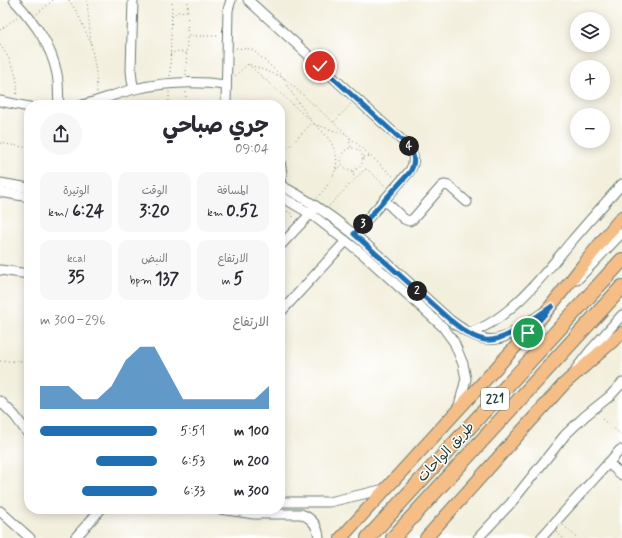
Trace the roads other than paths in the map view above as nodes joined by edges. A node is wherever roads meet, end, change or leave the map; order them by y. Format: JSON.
{"nodes":[{"id":1,"x":14,"y":0,"type":"edge"},
{"id":2,"x":133,"y":0,"type":"edge"},
{"id":3,"x":231,"y":0,"type":"edge"},
{"id":4,"x":248,"y":0,"type":"edge"},
{"id":5,"x":226,"y":85,"type":"junction"},
{"id":6,"x":134,"y":89,"type":"junction"},
{"id":7,"x":59,"y":100,"type":"edge"},
{"id":8,"x":99,"y":100,"type":"edge"},
{"id":9,"x":226,"y":100,"type":"edge"},
{"id":10,"x":0,"y":101,"type":"edge"},
{"id":11,"x":24,"y":107,"type":"edge"},
{"id":12,"x":0,"y":183,"type":"edge"},
{"id":13,"x":622,"y":184,"type":"edge"},
{"id":14,"x":24,"y":187,"type":"edge"},
{"id":15,"x":285,"y":188,"type":"edge"},
{"id":16,"x":0,"y":192,"type":"edge"},
{"id":17,"x":24,"y":196,"type":"edge"},
{"id":18,"x":285,"y":199,"type":"edge"},
{"id":19,"x":384,"y":200,"type":"junction"},
{"id":20,"x":467,"y":202,"type":"dead end"},
{"id":21,"x":318,"y":207,"type":"junction"},
{"id":22,"x":311,"y":214,"type":"junction"},
{"id":23,"x":622,"y":217,"type":"edge"},
{"id":24,"x":622,"y":233,"type":"edge"},
{"id":25,"x":354,"y":234,"type":"junction"},
{"id":26,"x":285,"y":241,"type":"edge"},
{"id":27,"x":346,"y":241,"type":"junction"},
{"id":28,"x":367,"y":251,"type":"junction"},
{"id":29,"x":622,"y":260,"type":"edge"},
{"id":30,"x":0,"y":270,"type":"edge"},
{"id":31,"x":18,"y":273,"type":"junction"},
{"id":32,"x":24,"y":274,"type":"edge"},
{"id":33,"x":24,"y":277,"type":"edge"},
{"id":34,"x":404,"y":284,"type":"junction"},
{"id":35,"x":622,"y":287,"type":"edge"},
{"id":36,"x":552,"y":306,"type":"junction"},
{"id":37,"x":285,"y":308,"type":"edge"},
{"id":38,"x":622,"y":315,"type":"edge"},
{"id":39,"x":469,"y":333,"type":"junction"},
{"id":40,"x":622,"y":333,"type":"edge"},
{"id":41,"x":622,"y":382,"type":"edge"},
{"id":42,"x":564,"y":384,"type":"junction"},
{"id":43,"x":0,"y":401,"type":"edge"},
{"id":44,"x":458,"y":409,"type":"junction"},
{"id":45,"x":24,"y":428,"type":"edge"},
{"id":46,"x":620,"y":450,"type":"dead end"},
{"id":47,"x":608,"y":463,"type":"junction"},
{"id":48,"x":622,"y":475,"type":"edge"},
{"id":49,"x":385,"y":489,"type":"junction"},
{"id":50,"x":285,"y":502,"type":"edge"},
{"id":51,"x":0,"y":511,"type":"edge"},
{"id":52,"x":95,"y":514,"type":"edge"},
{"id":53,"x":254,"y":514,"type":"edge"},
{"id":54,"x":285,"y":514,"type":"edge"},
{"id":55,"x":285,"y":514,"type":"edge"},
{"id":56,"x":30,"y":538,"type":"edge"},
{"id":57,"x":74,"y":538,"type":"edge"},
{"id":58,"x":319,"y":538,"type":"edge"},
{"id":59,"x":341,"y":538,"type":"edge"},
{"id":60,"x":368,"y":538,"type":"edge"},
{"id":61,"x":393,"y":538,"type":"edge"},
{"id":62,"x":426,"y":538,"type":"edge"},
{"id":63,"x":478,"y":538,"type":"edge"},
{"id":64,"x":541,"y":538,"type":"edge"}],
"edges":[{"from":1,"to":7,"type":"street"},
{"from":2,"to":6,"type":"street"},
{"from":3,"to":5,"type":"street"},
{"from":4,"to":19,"type":"street"},
{"from":5,"to":6,"type":"street"},
{"from":5,"to":9,"type":"street"},
{"from":6,"to":8,"type":"street"},
{"from":10,"to":11,"type":"street"},
{"from":12,"to":14,"type":"street"},
{"from":13,"to":39,"type":"street"},
{"from":15,"to":21,"type":"street"},
{"from":16,"to":17,"type":"street"},
{"from":18,"to":22,"type":"street"},
{"from":19,"to":20,"type":"street"},
{"from":19,"to":25,"type":"street"},
{"from":21,"to":22,"type":"street"},
{"from":21,"to":25,"type":"street"},
{"from":22,"to":26,"type":"street"},
{"from":22,"to":27,"type":"street"},
{"from":23,"to":36,"type":"main road"},
{"from":24,"to":36,"type":"street"},
{"from":25,"to":28,"type":"street"},
{"from":27,"to":28,"type":"street"},
{"from":27,"to":37,"type":"street"},
{"from":28,"to":34,"type":"street"},
{"from":29,"to":60,"type":"highway","name":"طريق الواحات","number":"221"},
{"from":30,"to":31,"type":"street"},
{"from":31,"to":32,"type":"street"},
{"from":31,"to":33,"type":"street"},
{"from":34,"to":39,"type":"street"},
{"from":34,"to":44,"type":"street"},
{"from":35,"to":61,"type":"highway","name":"طريق الواحات","number":"221"},
{"from":36,"to":39,"type":"street"},
{"from":36,"to":44,"type":"main road"},
{"from":38,"to":42,"type":"street"},
{"from":40,"to":42,"type":"main road"},
{"from":41,"to":63,"type":"street"},
{"from":42,"to":62,"type":"main road"},
{"from":43,"to":45,"type":"street"},
{"from":44,"to":49,"type":"main road"},
{"from":46,"to":47,"type":"street"},
{"from":47,"to":48,"type":"street"},
{"from":47,"to":64,"type":"street"},
{"from":49,"to":50,"type":"street"},
{"from":49,"to":59,"type":"main road"},
{"from":51,"to":56,"type":"street"},
{"from":52,"to":57,"type":"street"},
{"from":53,"to":54,"type":"street"},
{"from":55,"to":58,"type":"street"}]}
